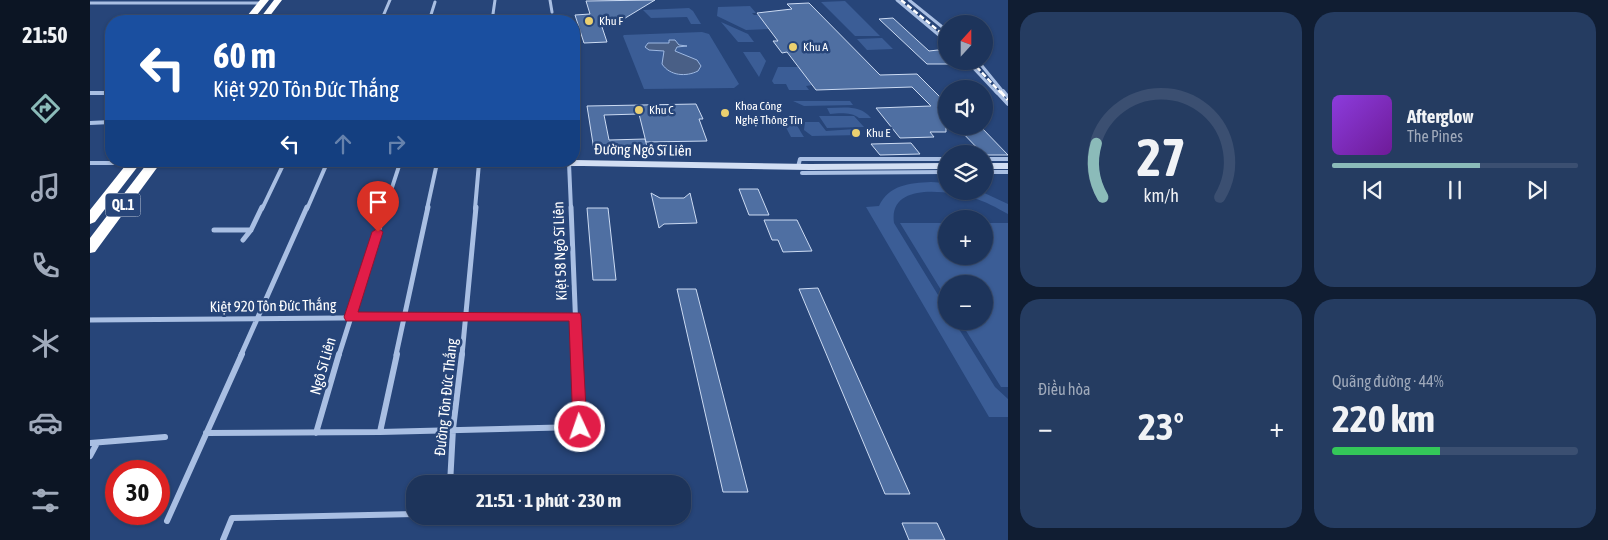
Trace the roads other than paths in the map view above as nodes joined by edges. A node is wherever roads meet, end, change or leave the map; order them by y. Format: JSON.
{"nodes":[{"id":1,"x":278,"y":0,"type":"edge"},
{"id":2,"x":390,"y":0,"type":"edge"},
{"id":3,"x":495,"y":0,"type":"edge"},
{"id":4,"x":550,"y":0,"type":"edge"},
{"id":5,"x":897,"y":0,"type":"edge"},
{"id":6,"x":909,"y":0,"type":"edge"},
{"id":7,"x":160,"y":1,"type":"edge"},
{"id":8,"x":213,"y":1,"type":"edge"},
{"id":9,"x":264,"y":1,"type":"edge"},
{"id":10,"x":436,"y":2,"type":"dead end"},
{"id":11,"x":90,"y":3,"type":"edge"},
{"id":12,"x":552,"y":12,"type":"dead end"},
{"id":13,"x":252,"y":15,"type":"edge"},
{"id":14,"x":267,"y":15,"type":"edge"},
{"id":15,"x":384,"y":15,"type":"edge"},
{"id":16,"x":431,"y":15,"type":"edge"},
{"id":17,"x":493,"y":15,"type":"edge"},
{"id":18,"x":938,"y":24,"type":"edge"},
{"id":19,"x":938,"y":34,"type":"edge"},
{"id":20,"x":976,"y":70,"type":"edge"},
{"id":21,"x":986,"y":70,"type":"edge"},
{"id":22,"x":90,"y":93,"type":"edge"},
{"id":23,"x":105,"y":93,"type":"edge"},
{"id":24,"x":1007,"y":95,"type":"edge"},
{"id":25,"x":1008,"y":104,"type":"edge"},
{"id":26,"x":105,"y":123,"type":"edge"},
{"id":27,"x":90,"y":124,"type":"edge"},
{"id":28,"x":938,"y":159,"type":"edge"},
{"id":29,"x":993,"y":159,"type":"edge"},
{"id":30,"x":1008,"y":159,"type":"edge"},
{"id":31,"x":90,"y":163,"type":"edge"},
{"id":32,"x":105,"y":163,"type":"edge"},
{"id":33,"x":580,"y":163,"type":"edge"},
{"id":34,"x":938,"y":166,"type":"edge"},
{"id":35,"x":993,"y":166,"type":"edge"},
{"id":36,"x":1008,"y":166,"type":"edge"},
{"id":37,"x":132,"y":167,"type":"edge"},
{"id":38,"x":151,"y":167,"type":"edge"},
{"id":39,"x":282,"y":167,"type":"edge"},
{"id":40,"x":326,"y":167,"type":"edge"},
{"id":41,"x":399,"y":167,"type":"edge"},
{"id":42,"x":436,"y":167,"type":"edge"},
{"id":43,"x":479,"y":167,"type":"edge"},
{"id":44,"x":569,"y":167,"type":"edge"},
{"id":45,"x":800,"y":170,"type":"junction"},
{"id":46,"x":938,"y":172,"type":"edge"},
{"id":47,"x":993,"y":172,"type":"edge"},
{"id":48,"x":1008,"y":172,"type":"edge"},
{"id":49,"x":90,"y":219,"type":"edge"},
{"id":50,"x":214,"y":230,"type":"dead end"},
{"id":51,"x":250,"y":230,"type":"junction"},
{"id":52,"x":243,"y":240,"type":"dead end"},
{"id":53,"x":90,"y":248,"type":"edge"},
{"id":54,"x":575,"y":316,"type":"junction"},
{"id":55,"x":350,"y":317,"type":"junction"},
{"id":56,"x":406,"y":317,"type":"junction"},
{"id":57,"x":467,"y":317,"type":"junction"},
{"id":58,"x":259,"y":318,"type":"junction"},
{"id":59,"x":90,"y":320,"type":"edge"},
{"id":60,"x":453,"y":429,"type":"junction"},
{"id":61,"x":380,"y":432,"type":"junction"},
{"id":62,"x":206,"y":433,"type":"junction"},
{"id":63,"x":316,"y":433,"type":"junction"},
{"id":64,"x":165,"y":437,"type":"dead end"},
{"id":65,"x":93,"y":443,"type":"edge"},
{"id":66,"x":90,"y":456,"type":"edge"},
{"id":67,"x":450,"y":475,"type":"edge"},
{"id":68,"x":170,"y":514,"type":"edge"},
{"id":69,"x":406,"y":514,"type":"edge"},
{"id":70,"x":222,"y":540,"type":"edge"}],
"edges":[{"from":1,"to":14,"type":"highway"},
{"from":2,"to":15,"type":"street"},
{"from":3,"to":17,"type":"street"},
{"from":4,"to":12,"type":"street"},
{"from":5,"to":19,"type":"street"},
{"from":6,"to":18,"type":"street"},
{"from":7,"to":8,"type":"street"},
{"from":7,"to":11,"type":"street"},
{"from":8,"to":9,"type":"street"},
{"from":9,"to":13,"type":"highway"},
{"from":10,"to":16,"type":"street"},
{"from":20,"to":25,"type":"street"},
{"from":21,"to":24,"type":"street"},
{"from":22,"to":23,"type":"street"},
{"from":26,"to":27,"type":"street"},
{"from":28,"to":45,"type":"street","name":"Đường Ngô Sĩ Liên"},
{"from":29,"to":30,"type":"street"},
{"from":31,"to":32,"type":"street"},
{"from":33,"to":45,"type":"street","name":"Đường Ngô Sĩ Liên"},
{"from":34,"to":45,"type":"street"},
{"from":35,"to":36,"type":"street"},
{"from":37,"to":49,"type":"highway","number":"QL.1"},
{"from":38,"to":53,"type":"highway","number":"QL.1"},
{"from":39,"to":51,"type":"street"},
{"from":40,"to":58,"type":"street"},
{"from":41,"to":55,"type":"street","name":"Ngô Sĩ Liên"},
{"from":42,"to":56,"type":"street"},
{"from":43,"to":57,"type":"street","name":"Đường Tôn Đức Thắng"},
{"from":44,"to":54,"type":"street","name":"Kiệt 58 Ngô Sĩ Liên"},
{"from":45,"to":46,"type":"street"},
{"from":47,"to":48,"type":"street"},
{"from":50,"to":51,"type":"street"},
{"from":51,"to":52,"type":"street"},
{"from":54,"to":57,"type":"street","name":"Kiệt 920 Tôn Đức Thắng"},
{"from":54,"to":60,"type":"street","name":"Kiệt 58 Ngô Sĩ Liên"},
{"from":55,"to":56,"type":"street","name":"Kiệt 920 Tôn Đức Thắng"},
{"from":55,"to":58,"type":"street","name":"Kiệt 920 Tôn Đức Thắng"},
{"from":55,"to":63,"type":"street","name":"Ngô Sĩ Liên"},
{"from":56,"to":57,"type":"street","name":"Kiệt 920 Tôn Đức Thắng"},
{"from":56,"to":61,"type":"street"},
{"from":57,"to":60,"type":"street","name":"Đường Tôn Đức Thắng"},
{"from":58,"to":59,"type":"street","name":"Kiệt 920 Tôn Đức Thắng"},
{"from":58,"to":62,"type":"street"},
{"from":60,"to":61,"type":"street"},
{"from":60,"to":67,"type":"street","name":"Đường Tôn Đức Thắng"},
{"from":61,"to":63,"type":"street"},
{"from":62,"to":63,"type":"street"},
{"from":62,"to":68,"type":"street"},
{"from":64,"to":65,"type":"street"},
{"from":65,"to":66,"type":"street"},
{"from":69,"to":70,"type":"street"}]}
